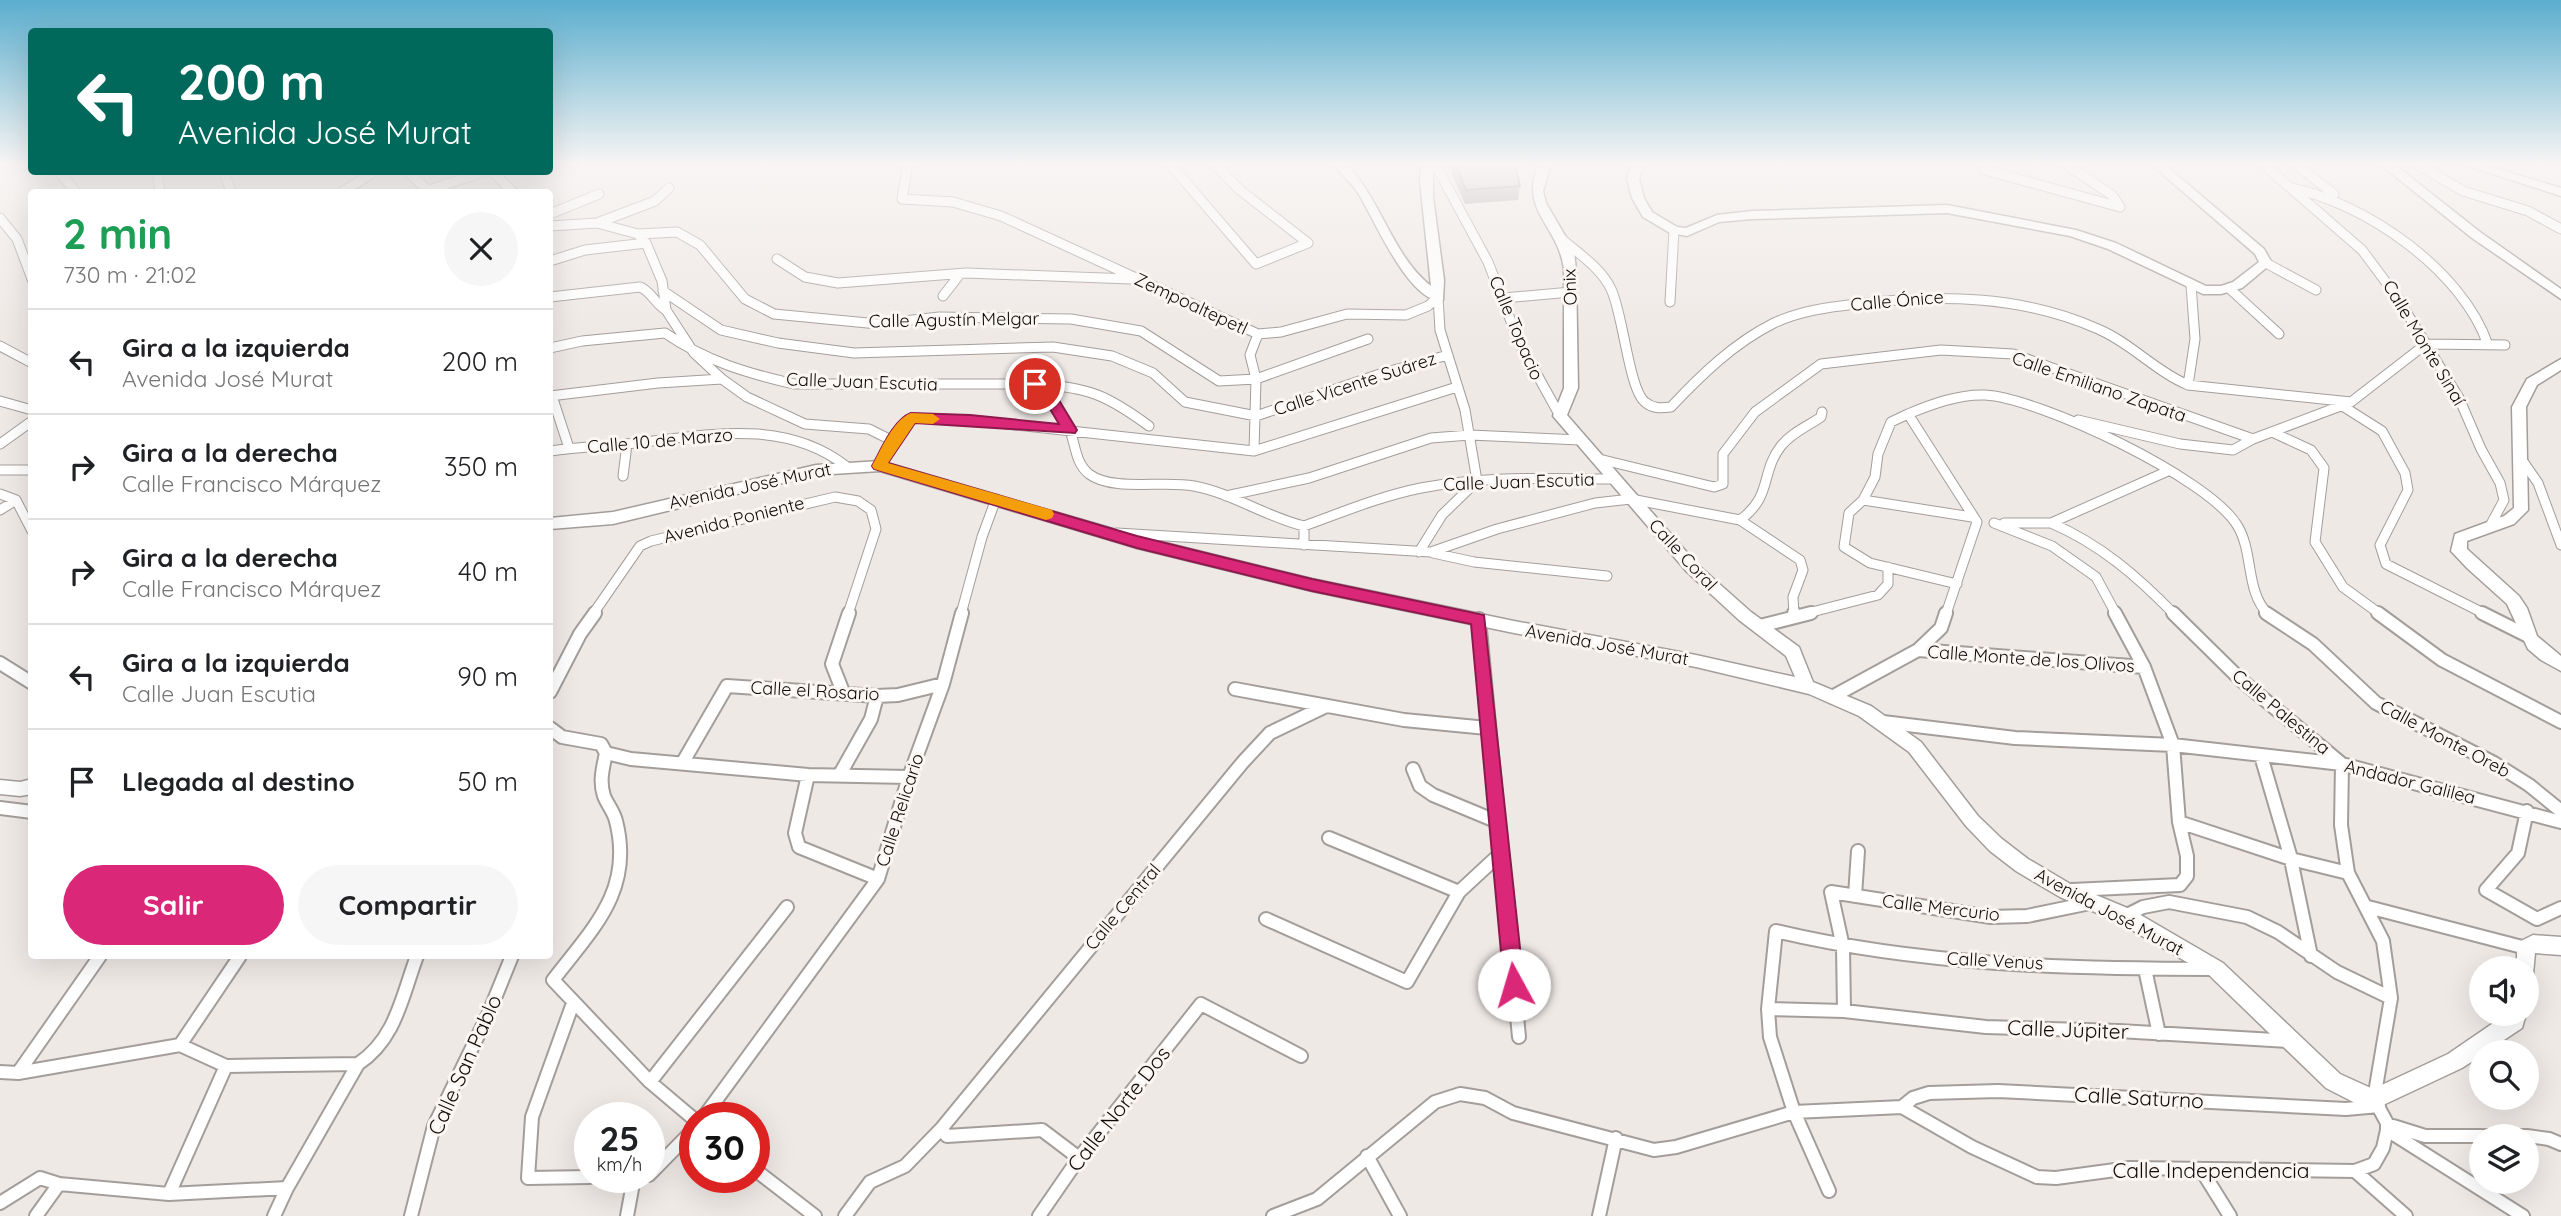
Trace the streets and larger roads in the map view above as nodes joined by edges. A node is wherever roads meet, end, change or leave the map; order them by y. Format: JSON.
{"nodes":[{"id":1,"x":603,"y":221,"type":"edge"},
{"id":2,"x":1011,"y":221,"type":"edge"},
{"id":3,"x":1219,"y":221,"type":"edge"},
{"id":4,"x":1279,"y":221,"type":"edge"},
{"id":5,"x":1380,"y":221,"type":"edge"},
{"id":6,"x":1429,"y":221,"type":"edge"},
{"id":7,"x":1466,"y":221,"type":"edge"},
{"id":8,"x":1551,"y":221,"type":"edge"},
{"id":9,"x":1660,"y":221,"type":"edge"},
{"id":10,"x":1712,"y":221,"type":"edge"},
{"id":11,"x":2006,"y":221,"type":"edge"},
{"id":12,"x":2226,"y":221,"type":"edge"},
{"id":13,"x":2329,"y":221,"type":"edge"},
{"id":14,"x":2368,"y":221,"type":"edge"},
{"id":15,"x":2458,"y":221,"type":"edge"},
{"id":16,"x":597,"y":223,"type":"junction"},
{"id":17,"x":3,"y":226,"type":"edge"},
{"id":18,"x":553,"y":226,"type":"edge"},
{"id":19,"x":1681,"y":231,"type":"junction"},
{"id":20,"x":639,"y":234,"type":"junction"},
{"id":21,"x":1562,"y":239,"type":"junction"},
{"id":22,"x":646,"y":243,"type":"junction"},
{"id":23,"x":777,"y":259,"type":"dead end"},
{"id":24,"x":553,"y":260,"type":"edge"},
{"id":25,"x":2266,"y":263,"type":"junction"},
{"id":26,"x":28,"y":268,"type":"edge"},
{"id":27,"x":960,"y":274,"type":"junction"},
{"id":28,"x":1142,"y":279,"type":"junction"},
{"id":29,"x":2191,"y":285,"type":"junction"},
{"id":30,"x":2230,"y":289,"type":"junction"},
{"id":31,"x":2316,"y":290,"type":"dead end"},
{"id":32,"x":663,"y":291,"type":"junction"},
{"id":33,"x":1571,"y":292,"type":"junction"},
{"id":34,"x":2561,"y":293,"type":"edge"},
{"id":35,"x":943,"y":296,"type":"dead end"},
{"id":36,"x":1438,"y":297,"type":"junction"},
{"id":37,"x":553,"y":298,"type":"edge"},
{"id":38,"x":1503,"y":298,"type":"junction"},
{"id":39,"x":1670,"y":302,"type":"dead end"},
{"id":40,"x":666,"y":310,"type":"junction"},
{"id":41,"x":1258,"y":334,"type":"junction"},
{"id":42,"x":2279,"y":334,"type":"dead end"},
{"id":43,"x":1368,"y":339,"type":"dead end"},
{"id":44,"x":2426,"y":344,"type":"junction"},
{"id":45,"x":2488,"y":345,"type":"junction"},
{"id":46,"x":2505,"y":345,"type":"dead end"},
{"id":47,"x":553,"y":347,"type":"edge"},
{"id":48,"x":3,"y":349,"type":"edge"},
{"id":49,"x":694,"y":353,"type":"junction"},
{"id":50,"x":1448,"y":355,"type":"junction"},
{"id":51,"x":28,"y":361,"type":"edge"},
{"id":52,"x":2561,"y":364,"type":"edge"},
{"id":53,"x":722,"y":379,"type":"junction"},
{"id":54,"x":1256,"y":379,"type":"junction"},
{"id":55,"x":1035,"y":384,"type":"junction"},
{"id":56,"x":2188,"y":385,"type":"junction"},
{"id":57,"x":1457,"y":387,"type":"junction"},
{"id":58,"x":553,"y":396,"type":"edge"},
{"id":59,"x":0,"y":401,"type":"edge"},
{"id":60,"x":553,"y":402,"type":"edge"},
{"id":61,"x":2346,"y":404,"type":"junction"},
{"id":62,"x":28,"y":409,"type":"edge"},
{"id":63,"x":1822,"y":412,"type":"dead end"},
{"id":64,"x":1908,"y":414,"type":"junction"},
{"id":65,"x":1256,"y":416,"type":"junction"},
{"id":66,"x":1560,"y":416,"type":"junction"},
{"id":67,"x":2061,"y":416,"type":"junction"},
{"id":68,"x":28,"y":424,"type":"edge"},
{"id":69,"x":805,"y":424,"type":"junction"},
{"id":70,"x":1149,"y":426,"type":"dead end"},
{"id":71,"x":1070,"y":430,"type":"junction"},
{"id":72,"x":2272,"y":432,"type":"junction"},
{"id":73,"x":1470,"y":435,"type":"junction"},
{"id":74,"x":2253,"y":439,"type":"junction"},
{"id":75,"x":797,"y":440,"type":"junction"},
{"id":76,"x":1580,"y":440,"type":"junction"},
{"id":77,"x":893,"y":441,"type":"junction"},
{"id":78,"x":0,"y":444,"type":"edge"},
{"id":79,"x":627,"y":444,"type":"junction"},
{"id":80,"x":569,"y":449,"type":"junction"},
{"id":81,"x":553,"y":451,"type":"edge"},
{"id":82,"x":1254,"y":451,"type":"junction"},
{"id":83,"x":2520,"y":457,"type":"junction"},
{"id":84,"x":1595,"y":458,"type":"junction"},
{"id":85,"x":846,"y":466,"type":"junction"},
{"id":86,"x":880,"y":466,"type":"junction"},
{"id":87,"x":0,"y":470,"type":"edge"},
{"id":88,"x":28,"y":470,"type":"edge"},
{"id":89,"x":2168,"y":471,"type":"junction"},
{"id":90,"x":623,"y":476,"type":"dead end"},
{"id":91,"x":1614,"y":479,"type":"junction"},
{"id":92,"x":1477,"y":481,"type":"junction"},
{"id":93,"x":0,"y":494,"type":"edge"},
{"id":94,"x":1226,"y":496,"type":"junction"},
{"id":95,"x":996,"y":499,"type":"junction"},
{"id":96,"x":1631,"y":499,"type":"junction"},
{"id":97,"x":16,"y":500,"type":"junction"},
{"id":98,"x":1863,"y":500,"type":"junction"},
{"id":99,"x":0,"y":510,"type":"edge"},
{"id":100,"x":1740,"y":520,"type":"junction"},
{"id":101,"x":1975,"y":520,"type":"junction"},
{"id":102,"x":28,"y":523,"type":"edge"},
{"id":103,"x":1994,"y":523,"type":"junction"},
{"id":104,"x":2050,"y":523,"type":"junction"},
{"id":105,"x":553,"y":524,"type":"edge"},
{"id":106,"x":1304,"y":526,"type":"junction"},
{"id":107,"x":2490,"y":526,"type":"junction"},
{"id":108,"x":1109,"y":533,"type":"junction"},
{"id":109,"x":1304,"y":545,"type":"junction"},
{"id":110,"x":2561,"y":545,"type":"edge"},
{"id":111,"x":1419,"y":552,"type":"junction"},
{"id":112,"x":1432,"y":552,"type":"junction"},
{"id":113,"x":1888,"y":567,"type":"junction"},
{"id":114,"x":1607,"y":576,"type":"dead end"},
{"id":115,"x":1957,"y":584,"type":"junction"},
{"id":116,"x":1794,"y":616,"type":"junction"},
{"id":117,"x":1479,"y":619,"type":"junction"},
{"id":118,"x":1760,"y":626,"type":"junction"},
{"id":119,"x":2528,"y":636,"type":"junction"},
{"id":120,"x":1918,"y":650,"type":"junction"},
{"id":121,"x":0,"y":663,"type":"edge"},
{"id":122,"x":2561,"y":664,"type":"edge"},
{"id":123,"x":2144,"y":667,"type":"junction"},
{"id":124,"x":28,"y":680,"type":"edge"},
{"id":125,"x":943,"y":684,"type":"junction"},
{"id":126,"x":553,"y":686,"type":"edge"},
{"id":127,"x":1807,"y":687,"type":"junction"},
{"id":128,"x":1236,"y":689,"type":"dead end"},
{"id":129,"x":843,"y":692,"type":"junction"},
{"id":130,"x":877,"y":696,"type":"junction"},
{"id":131,"x":1832,"y":697,"type":"junction"},
{"id":132,"x":1324,"y":707,"type":"junction"},
{"id":133,"x":1881,"y":722,"type":"junction"},
{"id":134,"x":2561,"y":722,"type":"edge"},
{"id":135,"x":1487,"y":728,"type":"junction"},
{"id":136,"x":553,"y":730,"type":"edge"},
{"id":137,"x":2174,"y":745,"type":"junction"},
{"id":138,"x":606,"y":753,"type":"junction"},
{"id":139,"x":2261,"y":756,"type":"junction"},
{"id":140,"x":683,"y":762,"type":"junction"},
{"id":141,"x":2342,"y":764,"type":"junction"},
{"id":142,"x":1413,"y":769,"type":"dead end"},
{"id":143,"x":840,"y":774,"type":"junction"},
{"id":144,"x":808,"y":775,"type":"junction"},
{"id":145,"x":908,"y":777,"type":"junction"},
{"id":146,"x":0,"y":787,"type":"edge"},
{"id":147,"x":28,"y":787,"type":"edge"},
{"id":148,"x":0,"y":808,"type":"edge"},
{"id":149,"x":2527,"y":811,"type":"junction"},
{"id":150,"x":2561,"y":811,"type":"edge"},
{"id":151,"x":28,"y":812,"type":"edge"},
{"id":152,"x":1499,"y":822,"type":"junction"},
{"id":153,"x":2179,"y":822,"type":"junction"},
{"id":154,"x":2561,"y":822,"type":"edge"},
{"id":155,"x":1329,"y":838,"type":"dead end"},
{"id":156,"x":1858,"y":850,"type":"dead end"},
{"id":157,"x":1500,"y":853,"type":"junction"},
{"id":158,"x":2291,"y":859,"type":"junction"},
{"id":159,"x":2348,"y":873,"type":"junction"},
{"id":160,"x":878,"y":879,"type":"junction"},
{"id":161,"x":2066,"y":891,"type":"junction"},
{"id":162,"x":1459,"y":892,"type":"junction"},
{"id":163,"x":1855,"y":896,"type":"junction"},
{"id":164,"x":2092,"y":902,"type":"junction"},
{"id":165,"x":787,"y":906,"type":"dead end"},
{"id":166,"x":2368,"y":907,"type":"junction"},
{"id":167,"x":2561,"y":908,"type":"edge"},
{"id":168,"x":2125,"y":916,"type":"junction"},
{"id":169,"x":1266,"y":919,"type":"dead end"},
{"id":170,"x":2537,"y":919,"type":"junction"},
{"id":171,"x":2561,"y":946,"type":"edge"},
{"id":172,"x":1843,"y":947,"type":"junction"},
{"id":173,"x":2528,"y":953,"type":"edge"},
{"id":174,"x":2311,"y":956,"type":"junction"},
{"id":175,"x":98,"y":959,"type":"edge"},
{"id":176,"x":238,"y":959,"type":"edge"},
{"id":177,"x":417,"y":959,"type":"edge"},
{"id":178,"x":511,"y":959,"type":"edge"},
{"id":179,"x":2145,"y":969,"type":"junction"},
{"id":180,"x":2216,"y":969,"type":"junction"},
{"id":181,"x":2391,"y":998,"type":"junction"},
{"id":182,"x":573,"y":1003,"type":"junction"},
{"id":183,"x":1768,"y":1009,"type":"junction"},
{"id":184,"x":1844,"y":1011,"type":"junction"},
{"id":185,"x":2507,"y":1026,"type":"edge"},
{"id":186,"x":2159,"y":1034,"type":"junction"},
{"id":187,"x":1519,"y":1037,"type":"dead end"},
{"id":188,"x":2293,"y":1042,"type":"junction"},
{"id":189,"x":180,"y":1045,"type":"junction"},
{"id":190,"x":1301,"y":1056,"type":"dead end"},
{"id":191,"x":358,"y":1065,"type":"junction"},
{"id":192,"x":226,"y":1066,"type":"junction"},
{"id":193,"x":0,"y":1072,"type":"edge"},
{"id":194,"x":18,"y":1073,"type":"junction"},
{"id":195,"x":650,"y":1082,"type":"junction"},
{"id":196,"x":715,"y":1102,"type":"edge"},
{"id":197,"x":2377,"y":1103,"type":"junction"},
{"id":198,"x":679,"y":1106,"type":"edge"},
{"id":199,"x":1902,"y":1107,"type":"junction"},
{"id":200,"x":1794,"y":1112,"type":"junction"},
{"id":201,"x":2387,"y":1127,"type":"junction"},
{"id":202,"x":941,"y":1129,"type":"junction"},
{"id":203,"x":2469,"y":1137,"type":"edge"},
{"id":204,"x":1616,"y":1138,"type":"junction"},
{"id":205,"x":2539,"y":1138,"type":"edge"},
{"id":206,"x":679,"y":1144,"type":"edge"},
{"id":207,"x":2561,"y":1144,"type":"edge"},
{"id":208,"x":1367,"y":1156,"type":"junction"},
{"id":209,"x":1079,"y":1158,"type":"junction"},
{"id":210,"x":665,"y":1159,"type":"edge"},
{"id":211,"x":2202,"y":1171,"type":"junction"},
{"id":212,"x":2355,"y":1171,"type":"junction"},
{"id":213,"x":574,"y":1177,"type":"edge"},
{"id":214,"x":770,"y":1181,"type":"edge"},
{"id":215,"x":60,"y":1184,"type":"junction"},
{"id":216,"x":287,"y":1188,"type":"junction"},
{"id":217,"x":1829,"y":1192,"type":"dead end"},
{"id":218,"x":631,"y":1193,"type":"edge"},
{"id":219,"x":169,"y":1194,"type":"junction"},
{"id":220,"x":0,"y":1203,"type":"edge"},
{"id":221,"x":36,"y":1216,"type":"edge"},
{"id":222,"x":274,"y":1216,"type":"edge"},
{"id":223,"x":411,"y":1216,"type":"edge"},
{"id":224,"x":627,"y":1216,"type":"edge"},
{"id":225,"x":815,"y":1216,"type":"edge"},
{"id":226,"x":845,"y":1216,"type":"edge"},
{"id":227,"x":1039,"y":1216,"type":"edge"},
{"id":228,"x":1273,"y":1216,"type":"edge"},
{"id":229,"x":1400,"y":1216,"type":"edge"},
{"id":230,"x":1599,"y":1216,"type":"edge"},
{"id":231,"x":2230,"y":1216,"type":"edge"},
{"id":232,"x":2406,"y":1216,"type":"edge"},
{"id":233,"x":2523,"y":1216,"type":"edge"}],
"edges":[{"from":1,"to":16,"type":"street"},
{"from":2,"to":28,"type":"street","name":"Zempoaltepetl"},
{"from":3,"to":4,"type":"street"},
{"from":5,"to":36,"type":"street"},
{"from":6,"to":36,"type":"street"},
{"from":7,"to":38,"type":"street","name":"Calle Topacio"},
{"from":8,"to":21,"type":"street","name":"Onix"},
{"from":9,"to":19,"type":"street"},
{"from":10,"to":19,"type":"street"},
{"from":11,"to":29,"type":"street"},
{"from":12,"to":25,"type":"street"},
{"from":13,"to":44,"type":"street","name":"Calle Monte Sinaí"},
{"from":14,"to":45,"type":"street"},
{"from":15,"to":34,"type":"street"},
{"from":16,"to":18,"type":"street"},
{"from":16,"to":20,"type":"street"},
{"from":17,"to":26,"type":"street"},
{"from":19,"to":39,"type":"street"},
{"from":20,"to":22,"type":"street"},
{"from":20,"to":54,"type":"street","name":"Calle Agustín Melgar"},
{"from":21,"to":33,"type":"street","name":"Onix"},
{"from":21,"to":56,"type":"street","name":"Calle Ónice"},
{"from":22,"to":24,"type":"street"},
{"from":22,"to":32,"type":"street"},
{"from":23,"to":27,"type":"street"},
{"from":25,"to":30,"type":"street"},
{"from":25,"to":31,"type":"street"},
{"from":27,"to":28,"type":"street"},
{"from":27,"to":35,"type":"street"},
{"from":28,"to":41,"type":"street","name":"Zempoaltepetl"},
{"from":29,"to":30,"type":"street"},
{"from":29,"to":56,"type":"street"},
{"from":30,"to":42,"type":"street"},
{"from":32,"to":40,"type":"street"},
{"from":32,"to":65,"type":"street","name":"Calle Vicente Suárez"},
{"from":33,"to":38,"type":"street"},
{"from":33,"to":66,"type":"street","name":"Onix"},
{"from":36,"to":41,"type":"street","name":"Zempoaltepetl"},
{"from":36,"to":50,"type":"street"},
{"from":37,"to":40,"type":"street"},
{"from":38,"to":66,"type":"street","name":"Calle Topacio"},
{"from":40,"to":49,"type":"street"},
{"from":41,"to":54,"type":"street"},
{"from":43,"to":54,"type":"street","name":"Calle Agustín Melgar"},
{"from":44,"to":45,"type":"street"},
{"from":44,"to":61,"type":"street"},
{"from":44,"to":107,"type":"street","name":"Calle Monte Sinaí"},
{"from":45,"to":46,"type":"street"},
{"from":47,"to":49,"type":"street"},
{"from":48,"to":51,"type":"street"},
{"from":49,"to":53,"type":"street"},
{"from":49,"to":55,"type":"street","name":"Calle Juan Escutia"},
{"from":50,"to":57,"type":"street"},
{"from":50,"to":65,"type":"street","name":"Calle Vicente Suárez"},
{"from":52,"to":83,"type":"street"},
{"from":53,"to":58,"type":"street"},
{"from":53,"to":69,"type":"street"},
{"from":54,"to":65,"type":"street"},
{"from":55,"to":70,"type":"street","name":"Calle Juan Escutia"},
{"from":55,"to":71,"type":"street"},
{"from":56,"to":61,"type":"street","name":"Calle Ónice"},
{"from":57,"to":73,"type":"street"},
{"from":57,"to":82,"type":"street"},
{"from":59,"to":62,"type":"street"},
{"from":60,"to":80,"type":"street"},
{"from":61,"to":72,"type":"street"},
{"from":61,"to":119,"type":"street"},
{"from":63,"to":100,"type":"street"},
{"from":64,"to":67,"type":"street"},
{"from":64,"to":98,"type":"street"},
{"from":64,"to":101,"type":"street"},
{"from":65,"to":82,"type":"street"},
{"from":66,"to":76,"type":"street","name":"Calle Coral"},
{"from":67,"to":74,"type":"street"},
{"from":67,"to":89,"type":"street"},
{"from":68,"to":78,"type":"street"},
{"from":69,"to":75,"type":"street"},
{"from":69,"to":77,"type":"street"},
{"from":71,"to":77,"type":"street"},
{"from":71,"to":82,"type":"street"},
{"from":71,"to":94,"type":"street"},
{"from":72,"to":74,"type":"street"},
{"from":72,"to":134,"type":"street"},
{"from":73,"to":76,"type":"street"},
{"from":73,"to":92,"type":"street"},
{"from":73,"to":94,"type":"street"},
{"from":74,"to":84,"type":"street","name":"Calle Emiliano Zapata"},
{"from":75,"to":79,"type":"street","name":"Calle 10 de Marzo"},
{"from":75,"to":85,"type":"street","name":"Calle 10 de Marzo"},
{"from":76,"to":84,"type":"street","name":"Calle Coral"},
{"from":77,"to":86,"type":"street"},
{"from":79,"to":80,"type":"street","name":"Calle 10 de Marzo"},
{"from":79,"to":90,"type":"street"},
{"from":80,"to":81,"type":"street","name":"Calle 10 de Marzo"},
{"from":83,"to":107,"type":"street"},
{"from":83,"to":110,"type":"street"},
{"from":84,"to":91,"type":"street","name":"Calle Coral"},
{"from":85,"to":86,"type":"street","name":"Avenida José Murat"},
{"from":85,"to":105,"type":"street","name":"Avenida José Murat"},
{"from":86,"to":95,"type":"street","name":"Avenida José Murat"},
{"from":87,"to":88,"type":"street"},
{"from":89,"to":104,"type":"street"},
{"from":89,"to":150,"type":"street","name":"Calle Monte Oreb"},
{"from":91,"to":92,"type":"street","name":"Calle Juan Escutia"},
{"from":91,"to":96,"type":"street","name":"Calle Coral"},
{"from":92,"to":106,"type":"street","name":"Calle Juan Escutia"},
{"from":92,"to":111,"type":"street"},
{"from":93,"to":97,"type":"street"},
{"from":94,"to":106,"type":"street"},
{"from":95,"to":108,"type":"street","name":"Avenida José Murat"},
{"from":95,"to":125,"type":"street","name":"Calle Relicario"},
{"from":96,"to":100,"type":"street"},
{"from":96,"to":112,"type":"street"},
{"from":96,"to":118,"type":"street","name":"Calle Coral"},
{"from":97,"to":99,"type":"street"},
{"from":97,"to":102,"type":"street"},
{"from":98,"to":101,"type":"street"},
{"from":98,"to":113,"type":"street"},
{"from":100,"to":116,"type":"street"},
{"from":101,"to":103,"type":"street"},
{"from":101,"to":115,"type":"street","name":"Calle Monte de los Olivos"},
{"from":103,"to":104,"type":"street"},
{"from":103,"to":123,"type":"street"},
{"from":104,"to":141,"type":"street","name":"Calle Palestina"},
{"from":106,"to":109,"type":"street"},
{"from":107,"to":119,"type":"street"},
{"from":108,"to":109,"type":"street"},
{"from":108,"to":117,"type":"street","name":"Avenida José Murat"},
{"from":109,"to":111,"type":"street"},
{"from":111,"to":112,"type":"street"},
{"from":112,"to":114,"type":"street"},
{"from":113,"to":115,"type":"street"},
{"from":113,"to":116,"type":"street"},
{"from":115,"to":120,"type":"street","name":"Calle Monte de los Olivos"},
{"from":116,"to":118,"type":"street"},
{"from":117,"to":127,"type":"street","name":"Avenida José Murat"},
{"from":117,"to":135,"type":"street"},
{"from":118,"to":127,"type":"street","name":"Calle Coral"},
{"from":119,"to":122,"type":"street"},
{"from":120,"to":123,"type":"street","name":"Calle Monte de los Olivos"},
{"from":120,"to":131,"type":"street","name":"Calle Monte de los Olivos"},
{"from":121,"to":124,"type":"street"},
{"from":123,"to":137,"type":"street"},
{"from":125,"to":130,"type":"street","name":"Calle el Rosario"},
{"from":125,"to":145,"type":"street","name":"Calle Relicario"},
{"from":126,"to":129,"type":"street","name":"Avenida Poniente"},
{"from":127,"to":131,"type":"street","name":"Avenida José Murat"},
{"from":128,"to":132,"type":"street"},
{"from":129,"to":130,"type":"street","name":"Calle el Rosario"},
{"from":129,"to":140,"type":"street","name":"Calle el Rosario"},
{"from":130,"to":143,"type":"street"},
{"from":131,"to":133,"type":"street","name":"Avenida José Murat"},
{"from":132,"to":135,"type":"street"},
{"from":132,"to":202,"type":"street","name":"Calle Central"},
{"from":133,"to":137,"type":"street","name":"Andador Galilea"},
{"from":133,"to":161,"type":"street","name":"Avenida José Murat"},
{"from":135,"to":152,"type":"street"},
{"from":136,"to":138,"type":"street"},
{"from":137,"to":139,"type":"street","name":"Andador Galilea"},
{"from":137,"to":153,"type":"street"},
{"from":138,"to":140,"type":"street"},
{"from":138,"to":182,"type":"street"},
{"from":139,"to":141,"type":"street","name":"Andador Galilea"},
{"from":139,"to":158,"type":"street"},
{"from":140,"to":144,"type":"street"},
{"from":141,"to":149,"type":"street","name":"Andador Galilea"},
{"from":141,"to":159,"type":"street","name":"Calle Palestina"},
{"from":142,"to":152,"type":"street"},
{"from":143,"to":144,"type":"street"},
{"from":143,"to":145,"type":"street"},
{"from":144,"to":160,"type":"street"},
{"from":145,"to":160,"type":"street","name":"Calle Relicario"},
{"from":146,"to":147,"type":"street"},
{"from":148,"to":151,"type":"street"},
{"from":149,"to":154,"type":"street","name":"Andador Galilea"},
{"from":149,"to":170,"type":"street"},
{"from":152,"to":157,"type":"street"},
{"from":153,"to":158,"type":"street"},
{"from":153,"to":161,"type":"street"},
{"from":155,"to":162,"type":"street"},
{"from":156,"to":163,"type":"street"},
{"from":157,"to":162,"type":"street"},
{"from":157,"to":187,"type":"street"},
{"from":158,"to":159,"type":"street"},
{"from":158,"to":174,"type":"street"},
{"from":159,"to":166,"type":"street","name":"Calle Palestina"},
{"from":160,"to":196,"type":"street","name":"Calle Relicario"},
{"from":161,"to":164,"type":"street","name":"Avenida José Murat"},
{"from":162,"to":169,"type":"street"},
{"from":163,"to":164,"type":"street","name":"Calle Mercurio"},
{"from":163,"to":172,"type":"street","name":"Calle Mercurio"},
{"from":164,"to":168,"type":"street","name":"Avenida José Murat"},
{"from":165,"to":195,"type":"street"},
{"from":166,"to":173,"type":"street"},
{"from":166,"to":181,"type":"street","name":"Calle Palestina"},
{"from":167,"to":170,"type":"street"},
{"from":168,"to":174,"type":"street"},
{"from":168,"to":180,"type":"street","name":"Avenida José Murat"},
{"from":170,"to":173,"type":"street"},
{"from":171,"to":173,"type":"street"},
{"from":172,"to":179,"type":"street","name":"Calle Venus"},
{"from":172,"to":183,"type":"street","name":"Calle Venus"},
{"from":172,"to":184,"type":"street"},
{"from":174,"to":181,"type":"street"},
{"from":175,"to":194,"type":"street"},
{"from":176,"to":189,"type":"street"},
{"from":177,"to":191,"type":"street"},
{"from":178,"to":223,"type":"street","name":"Calle San Pablo"},
{"from":179,"to":180,"type":"street","name":"Calle Venus"},
{"from":179,"to":186,"type":"street"},
{"from":180,"to":188,"type":"street","name":"Avenida José Murat"},
{"from":181,"to":197,"type":"street","name":"Calle Palestina"},
{"from":182,"to":195,"type":"street"},
{"from":182,"to":213,"type":"street"},
{"from":183,"to":184,"type":"street","name":"Calle Júpiter"},
{"from":183,"to":200,"type":"street"},
{"from":184,"to":186,"type":"street","name":"Calle Júpiter"},
{"from":185,"to":197,"type":"street"},
{"from":186,"to":188,"type":"street","name":"Calle Júpiter"},
{"from":188,"to":197,"type":"street","name":"Avenida José Murat"},
{"from":189,"to":192,"type":"street"},
{"from":189,"to":194,"type":"street"},
{"from":190,"to":209,"type":"street","name":"Calle Norte Dos"},
{"from":191,"to":192,"type":"street"},
{"from":191,"to":216,"type":"street"},
{"from":192,"to":219,"type":"street"},
{"from":193,"to":194,"type":"street"},
{"from":195,"to":198,"type":"street"},
{"from":197,"to":199,"type":"street","name":"Calle Saturno"},
{"from":197,"to":201,"type":"street"},
{"from":199,"to":200,"type":"street"},
{"from":199,"to":211,"type":"street","name":"Calle Independencia"},
{"from":200,"to":204,"type":"street"},
{"from":200,"to":217,"type":"street"},
{"from":201,"to":203,"type":"street"},
{"from":201,"to":212,"type":"street"},
{"from":201,"to":233,"type":"street"},
{"from":202,"to":209,"type":"street"},
{"from":202,"to":226,"type":"street","name":"Calle Central"},
{"from":204,"to":208,"type":"street"},
{"from":204,"to":230,"type":"street"},
{"from":205,"to":207,"type":"street"},
{"from":206,"to":210,"type":"street"},
{"from":208,"to":228,"type":"street"},
{"from":208,"to":229,"type":"street"},
{"from":209,"to":227,"type":"street","name":"Calle Norte Dos"},
{"from":211,"to":212,"type":"street","name":"Calle Independencia"},
{"from":211,"to":231,"type":"street"},
{"from":212,"to":232,"type":"street"},
{"from":214,"to":225,"type":"street"},
{"from":215,"to":219,"type":"street"},
{"from":215,"to":220,"type":"street"},
{"from":215,"to":221,"type":"street"},
{"from":216,"to":219,"type":"street"},
{"from":216,"to":222,"type":"street"},
{"from":218,"to":224,"type":"street"}]}
